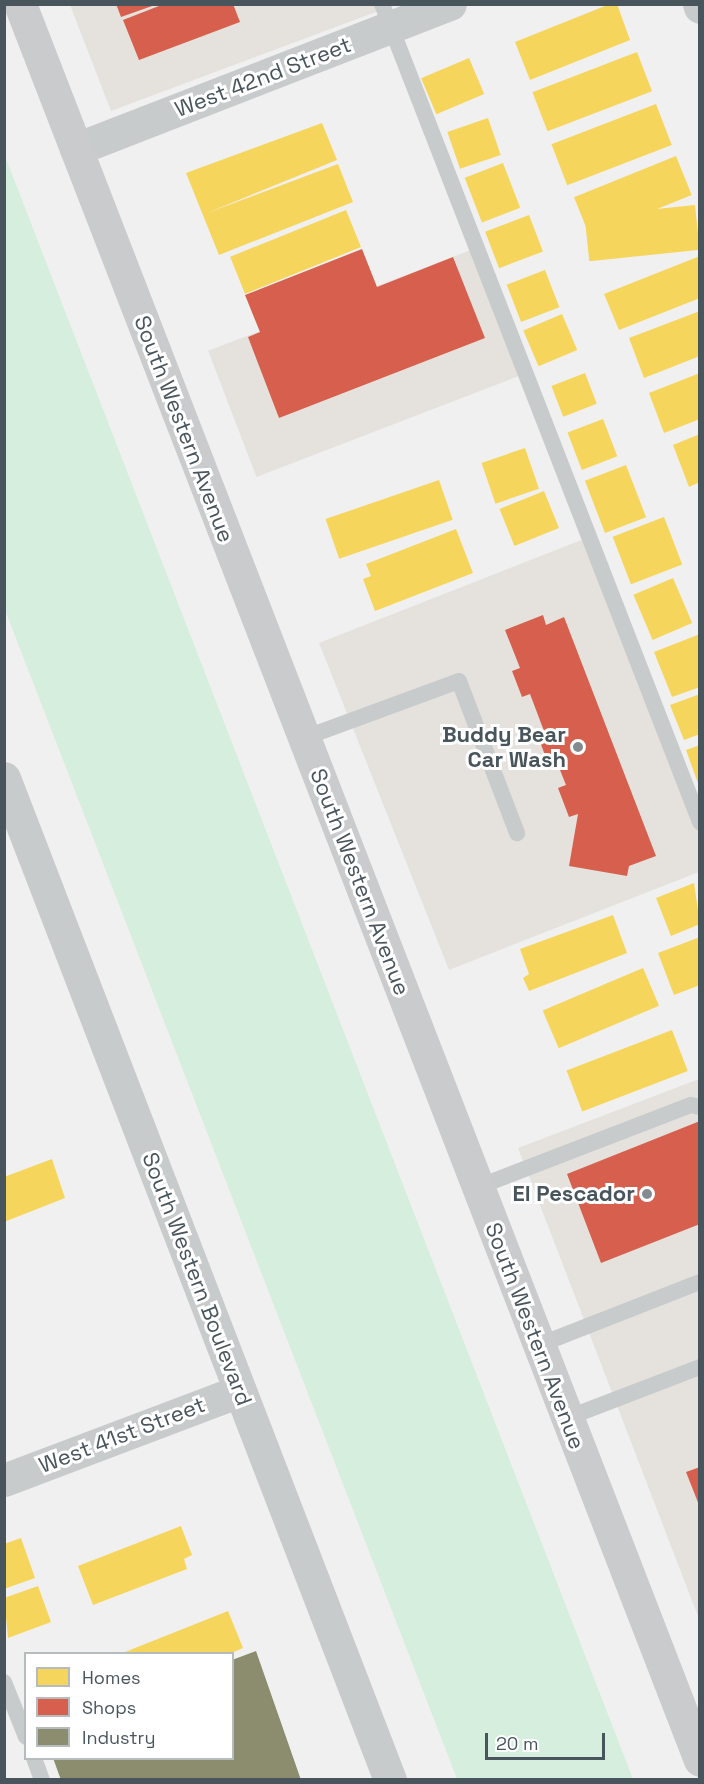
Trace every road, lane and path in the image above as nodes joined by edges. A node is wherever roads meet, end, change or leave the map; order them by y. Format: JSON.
{"nodes":[{"id":1,"x":20,"y":4,"type":"edge"},
{"id":2,"x":450,"y":4,"type":"edge"},
{"id":3,"x":386,"y":16,"type":"edge"},
{"id":4,"x":76,"y":150,"type":"junction"},
{"id":5,"x":304,"y":738,"type":"junction"},
{"id":6,"x":4,"y":778,"type":"edge"},
{"id":7,"x":699,"y":822,"type":"edge"},
{"id":8,"x":517,"y":833,"type":"dead end"},
{"id":9,"x":699,"y":1107,"type":"edge"},
{"id":10,"x":478,"y":1187,"type":"junction"},
{"id":11,"x":699,"y":1282,"type":"edge"},
{"id":12,"x":539,"y":1345,"type":"junction"},
{"id":13,"x":699,"y":1367,"type":"edge"},
{"id":14,"x":240,"y":1391,"type":"junction"},
{"id":15,"x":567,"y":1418,"type":"junction"},
{"id":16,"x":4,"y":1480,"type":"edge"},
{"id":17,"x":4,"y":1682,"type":"edge"},
{"id":18,"x":24,"y":1732,"type":"edge"},
{"id":19,"x":35,"y":1760,"type":"edge"},
{"id":20,"x":699,"y":1760,"type":"edge"},
{"id":21,"x":42,"y":1779,"type":"edge"},
{"id":22,"x":390,"y":1779,"type":"edge"}],
"edges":[{"from":1,"to":4,"type":"main road","name":"South Western Avenue"},
{"from":2,"to":3,"type":"street","name":"West 42nd Street"},
{"from":3,"to":4,"type":"street","name":"West 42nd Street"},
{"from":3,"to":7,"type":"lane"},
{"from":4,"to":5,"type":"main road","name":"South Western Avenue"},
{"from":5,"to":8,"type":"lane"},
{"from":5,"to":10,"type":"main road","name":"South Western Avenue"},
{"from":6,"to":14,"type":"street","name":"South Western Boulevard"},
{"from":9,"to":10,"type":"lane"},
{"from":10,"to":12,"type":"main road","name":"South Western Avenue"},
{"from":11,"to":12,"type":"lane"},
{"from":12,"to":15,"type":"main road","name":"South Western Avenue"},
{"from":13,"to":15,"type":"lane"},
{"from":14,"to":16,"type":"street","name":"West 41st Street"},
{"from":14,"to":22,"type":"street","name":"South Western Boulevard"},
{"from":15,"to":20,"type":"main road","name":"South Western Avenue"},
{"from":17,"to":18,"type":"lane"},
{"from":19,"to":21,"type":"lane"}]}
